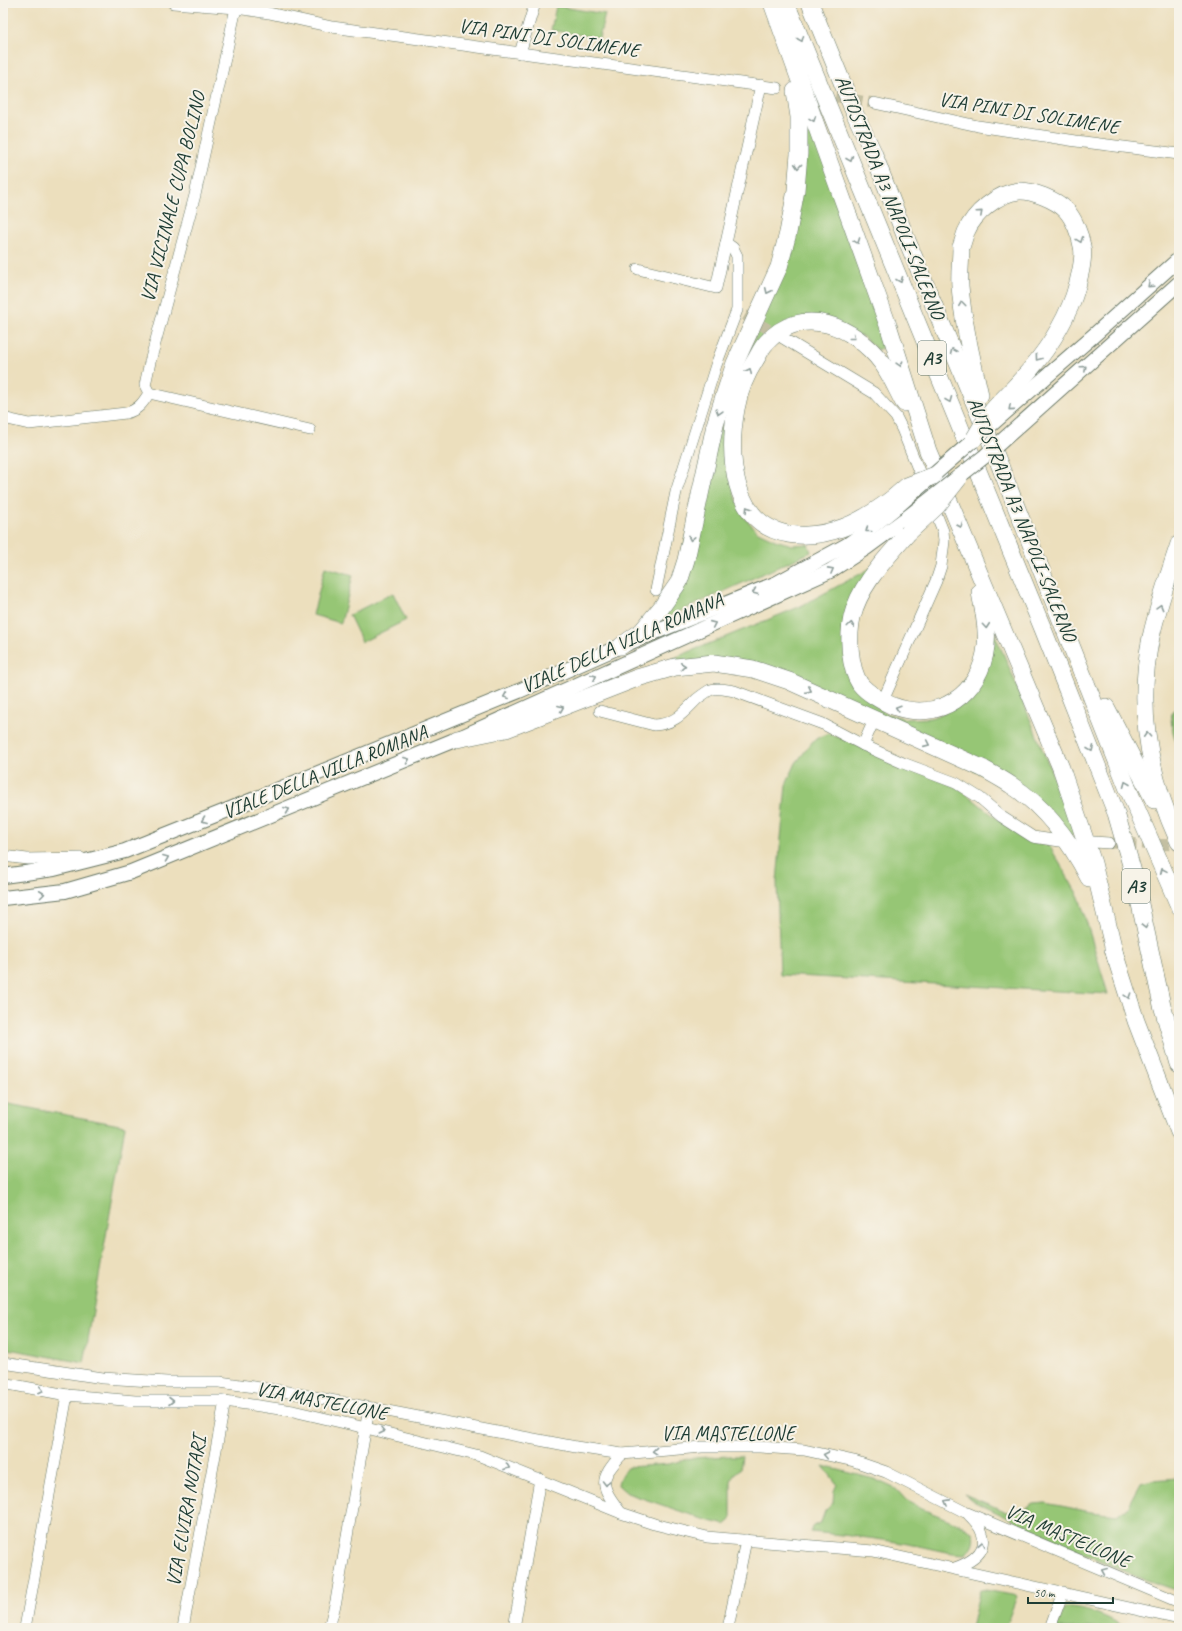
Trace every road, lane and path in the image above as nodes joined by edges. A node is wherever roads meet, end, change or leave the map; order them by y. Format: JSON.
{"nodes":[{"id":1,"x":174,"y":3,"type":"edge"},
{"id":2,"x":536,"y":3,"type":"edge"},
{"id":3,"x":772,"y":3,"type":"edge"},
{"id":4,"x":786,"y":3,"type":"edge"},
{"id":5,"x":810,"y":3,"type":"edge"},
{"id":6,"x":236,"y":8,"type":"junction"},
{"id":7,"x":786,"y":44,"type":"junction"},
{"id":8,"x":520,"y":53,"type":"junction"},
{"id":9,"x":761,"y":85,"type":"junction"},
{"id":10,"x":777,"y":88,"type":"dead end"},
{"id":11,"x":874,"y":103,"type":"tunnel mouth"},
{"id":12,"x":1179,"y":154,"type":"edge"},
{"id":13,"x":726,"y":243,"type":"junction"},
{"id":14,"x":1179,"y":259,"type":"edge"},
{"id":15,"x":638,"y":269,"type":"dead end"},
{"id":16,"x":1179,"y":283,"type":"edge"},
{"id":17,"x":783,"y":338,"type":"tunnel mouth"},
{"id":18,"x":150,"y":393,"type":"junction"},
{"id":19,"x":3,"y":418,"type":"edge"},
{"id":20,"x":310,"y":430,"type":"dead end"},
{"id":21,"x":982,"y":439,"type":"junction"},
{"id":22,"x":928,"y":451,"type":"junction"},
{"id":23,"x":933,"y":476,"type":"joint"},
{"id":24,"x":959,"y":478,"type":"joint"},
{"id":25,"x":896,"y":502,"type":"junction"},
{"id":26,"x":906,"y":527,"type":"junction"},
{"id":27,"x":1179,"y":544,"type":"edge"},
{"id":28,"x":975,"y":560,"type":"junction"},
{"id":29,"x":656,"y":590,"type":"dead end"},
{"id":30,"x":1055,"y":605,"type":"junction"},
{"id":31,"x":621,"y":646,"type":"junction"},
{"id":32,"x":885,"y":696,"type":"dead end"},
{"id":33,"x":600,"y":711,"type":"dead end"},
{"id":34,"x":871,"y":727,"type":"dead end"},
{"id":35,"x":457,"y":739,"type":"junction"},
{"id":36,"x":863,"y":745,"type":"junction"},
{"id":37,"x":1060,"y":841,"type":"dead end"},
{"id":38,"x":1093,"y":842,"type":"dead end"},
{"id":39,"x":1109,"y":843,"type":"tunnel mouth"},
{"id":40,"x":1179,"y":843,"type":"edge"},
{"id":41,"x":3,"y":856,"type":"edge"},
{"id":42,"x":100,"y":858,"type":"junction"},
{"id":43,"x":3,"y":876,"type":"edge"},
{"id":44,"x":3,"y":898,"type":"edge"},
{"id":45,"x":1179,"y":906,"type":"edge"},
{"id":46,"x":1116,"y":959,"type":"junction"},
{"id":47,"x":1179,"y":1064,"type":"edge"},
{"id":48,"x":1179,"y":1132,"type":"edge"},
{"id":49,"x":3,"y":1364,"type":"edge"},
{"id":50,"x":3,"y":1383,"type":"edge"},
{"id":51,"x":67,"y":1395,"type":"junction"},
{"id":52,"x":225,"y":1401,"type":"junction"},
{"id":53,"x":369,"y":1408,"type":"junction"},
{"id":54,"x":366,"y":1428,"type":"junction"},
{"id":55,"x":622,"y":1454,"type":"junction"},
{"id":56,"x":540,"y":1479,"type":"junction"},
{"id":57,"x":965,"y":1512,"type":"junction"},
{"id":58,"x":621,"y":1513,"type":"junction"},
{"id":59,"x":746,"y":1540,"type":"junction"},
{"id":60,"x":955,"y":1568,"type":"junction"},
{"id":61,"x":1063,"y":1592,"type":"junction"},
{"id":62,"x":1176,"y":1601,"type":"edge"},
{"id":63,"x":1167,"y":1615,"type":"junction"},
{"id":64,"x":1179,"y":1619,"type":"edge"},
{"id":65,"x":25,"y":1628,"type":"edge"},
{"id":66,"x":183,"y":1628,"type":"edge"},
{"id":67,"x":329,"y":1628,"type":"edge"},
{"id":68,"x":514,"y":1628,"type":"edge"},
{"id":69,"x":728,"y":1628,"type":"edge"},
{"id":70,"x":1050,"y":1628,"type":"edge"}],
"edges":[{"from":1,"to":6,"type":"street","name":"VIA PINI DI SOLIMENE"},
{"from":2,"to":8,"type":"street"},
{"from":3,"to":7,"type":"highway"},
{"from":4,"to":47,"type":"highway","name":"AUTOSTRADA A3 NAPOLI-SALERNO","number":"A3","one_way":true},
{"from":21,"to":5,"type":"highway","name":"AUTOSTRADA A3 NAPOLI-SALERNO","number":"A3","one_way":true},
{"from":6,"to":8,"type":"street","name":"VIA PINI DI SOLIMENE"},
{"from":6,"to":18,"type":"street","name":"VIA VICINALE CUPA BOLINO"},
{"from":7,"to":22,"type":"highway","one_way":true},
{"from":7,"to":31,"type":"highway","one_way":true},
{"from":8,"to":9,"type":"street","name":"VIA PINI DI SOLIMENE"},
{"from":9,"to":10,"type":"street","name":"VIA PINI DI SOLIMENE"},
{"from":9,"to":13,"type":"street"},
{"from":11,"to":12,"type":"street","name":"VIA PINI DI SOLIMENE"},
{"from":13,"to":15,"type":"street"},
{"from":13,"to":29,"type":"street"},
{"from":14,"to":21,"type":"main road","one_way":true,"bridge":true},
{"from":24,"to":16,"type":"main road","one_way":true,"bridge":true},
{"from":17,"to":32,"type":"street"},
{"from":18,"to":19,"type":"street"},
{"from":18,"to":20,"type":"street"},
{"from":21,"to":21,"type":"highway","one_way":true,"bridge":true},
{"from":21,"to":23,"type":"main road","bridge":true},
{"from":21,"to":30,"type":"highway","name":"AUTOSTRADA A3 NAPOLI-SALERNO","number":"A3"},
{"from":25,"to":22,"type":"highway","one_way":true},
{"from":22,"to":28,"type":"highway","one_way":true},
{"from":23,"to":25,"type":"highway","bridge":true},
{"from":24,"to":26,"type":"highway","bridge":true},
{"from":25,"to":31,"type":"main road","name":"VIALE DELLA VILLA ROMANA","one_way":true},
{"from":28,"to":26,"type":"highway","one_way":true},
{"from":35,"to":26,"type":"main road","name":"VIALE DELLA VILLA ROMANA","one_way":true},
{"from":40,"to":27,"type":"highway","number":"A3","one_way":true},
{"from":28,"to":46,"type":"highway"},
{"from":30,"to":40,"type":"highway","number":"A3"},
{"from":45,"to":30,"type":"highway","name":"AUTOSTRADA A3 NAPOLI-SALERNO","number":"A3","one_way":true},
{"from":31,"to":42,"type":"main road","name":"VIALE DELLA VILLA ROMANA","one_way":true},
{"from":33,"to":36,"type":"street"},
{"from":34,"to":36,"type":"street"},
{"from":44,"to":35,"type":"main road","name":"VIALE DELLA VILLA ROMANA","one_way":true},
{"from":35,"to":46,"type":"highway","one_way":true},
{"from":36,"to":37,"type":"street"},
{"from":38,"to":39,"type":"street"},
{"from":41,"to":42,"type":"street","name":"VIALE DELLA VILLA ROMANA"},
{"from":42,"to":43,"type":"main road","name":"VIALE DELLA VILLA ROMANA"},
{"from":46,"to":48,"type":"highway","one_way":true},
{"from":49,"to":53,"type":"street","name":"VIA MASTELLONE"},
{"from":50,"to":51,"type":"street","name":"VIA MASTELLONE","one_way":true},
{"from":51,"to":52,"type":"street","name":"VIA MASTELLONE","one_way":true},
{"from":51,"to":65,"type":"street"},
{"from":52,"to":54,"type":"street","name":"VIA MASTELLONE"},
{"from":52,"to":66,"type":"street","name":"VIA ELVIRA NOTARI"},
{"from":53,"to":54,"type":"street"},
{"from":53,"to":55,"type":"street","name":"VIA MASTELLONE"},
{"from":54,"to":56,"type":"street","name":"VIA MASTELLONE","one_way":true},
{"from":54,"to":67,"type":"street"},
{"from":57,"to":55,"type":"street","name":"VIA MASTELLONE","one_way":true},
{"from":55,"to":58,"type":"street","one_way":true},
{"from":56,"to":58,"type":"street","name":"VIA MASTELLONE"},
{"from":56,"to":68,"type":"street"},
{"from":60,"to":57,"type":"street","name":"VIA MASTELLONE","one_way":true},
{"from":62,"to":57,"type":"street","name":"VIA MASTELLONE","one_way":true},
{"from":58,"to":59,"type":"street","name":"VIA MASTELLONE"},
{"from":59,"to":60,"type":"street","name":"VIA MASTELLONE"},
{"from":59,"to":69,"type":"street"},
{"from":60,"to":61,"type":"street","name":"VIA MASTELLONE"},
{"from":61,"to":63,"type":"street","name":"VIA MASTELLONE"},
{"from":61,"to":70,"type":"street"},
{"from":62,"to":63,"type":"street"},
{"from":63,"to":64,"type":"street","name":"VIA MASTELLONE"}]}
